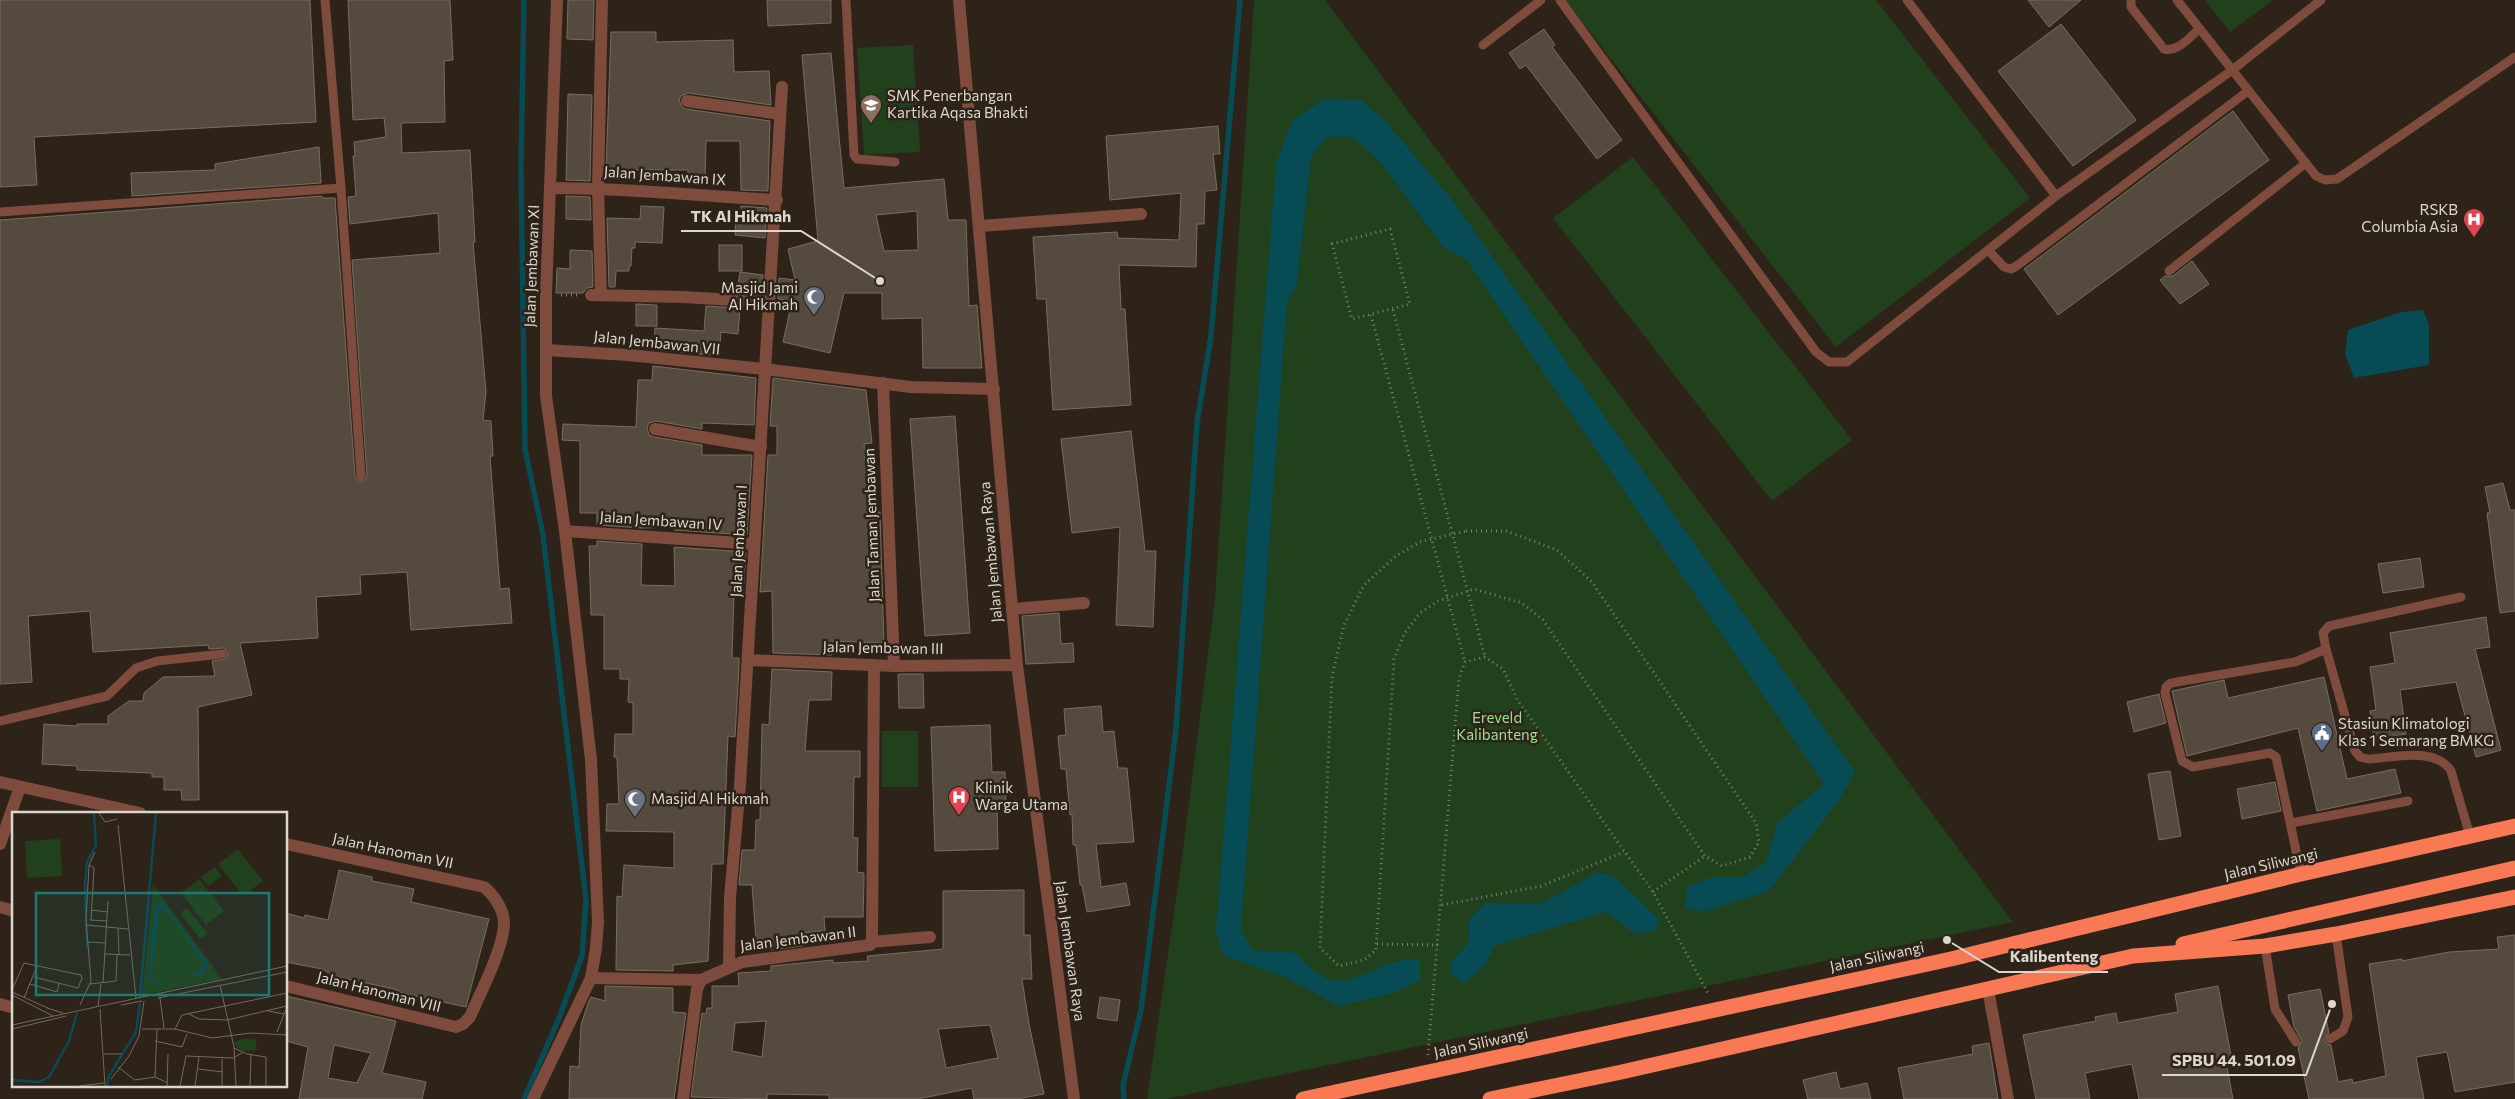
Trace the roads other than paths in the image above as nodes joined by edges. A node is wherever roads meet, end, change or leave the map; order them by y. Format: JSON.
{"nodes":[{"id":1,"x":325,"y":0,"type":"edge"},
{"id":2,"x":557,"y":0,"type":"edge"},
{"id":3,"x":602,"y":0,"type":"edge"},
{"id":4,"x":846,"y":0,"type":"edge"},
{"id":5,"x":959,"y":0,"type":"edge"},
{"id":6,"x":1541,"y":0,"type":"edge"},
{"id":7,"x":1560,"y":0,"type":"edge"},
{"id":8,"x":1907,"y":0,"type":"edge"},
{"id":9,"x":2131,"y":0,"type":"edge"},
{"id":10,"x":2177,"y":0,"type":"edge"},
{"id":11,"x":2321,"y":0,"type":"edge"},
{"id":12,"x":2199,"y":29,"type":"junction"},
{"id":13,"x":1483,"y":45,"type":"dead end"},
{"id":14,"x":2515,"y":57,"type":"edge"},
{"id":15,"x":2231,"y":71,"type":"junction"},
{"id":16,"x":782,"y":87,"type":"dead end"},
{"id":17,"x":2248,"y":91,"type":"junction"},
{"id":18,"x":687,"y":101,"type":"dead end"},
{"id":19,"x":780,"y":114,"type":"junction"},
{"id":20,"x":895,"y":162,"type":"dead end"},
{"id":21,"x":2306,"y":163,"type":"junction"},
{"id":22,"x":341,"y":188,"type":"junction"},
{"id":23,"x":550,"y":188,"type":"junction"},
{"id":24,"x":598,"y":188,"type":"junction"},
{"id":25,"x":2056,"y":196,"type":"junction"},
{"id":26,"x":777,"y":200,"type":"junction"},
{"id":27,"x":0,"y":212,"type":"edge"},
{"id":28,"x":1140,"y":214,"type":"dead end"},
{"id":29,"x":980,"y":226,"type":"junction"},
{"id":30,"x":1988,"y":250,"type":"junction"},
{"id":31,"x":2169,"y":271,"type":"dead end"},
{"id":32,"x":770,"y":302,"type":"junction"},
{"id":33,"x":546,"y":350,"type":"junction"},
{"id":34,"x":764,"y":369,"type":"junction"},
{"id":35,"x":883,"y":383,"type":"junction"},
{"id":36,"x":994,"y":389,"type":"junction"},
{"id":37,"x":655,"y":429,"type":"dead end"},
{"id":38,"x":761,"y":447,"type":"junction"},
{"id":39,"x":361,"y":476,"type":"dead end"},
{"id":40,"x":565,"y":531,"type":"junction"},
{"id":41,"x":754,"y":544,"type":"junction"},
{"id":42,"x":2461,"y":597,"type":"dead end"},
{"id":43,"x":1084,"y":602,"type":"dead end"},
{"id":44,"x":1012,"y":609,"type":"junction"},
{"id":45,"x":2326,"y":649,"type":"junction"},
{"id":46,"x":222,"y":654,"type":"dead end"},
{"id":47,"x":748,"y":660,"type":"junction"},
{"id":48,"x":1017,"y":665,"type":"junction"},
{"id":49,"x":874,"y":666,"type":"junction"},
{"id":50,"x":894,"y":666,"type":"junction"},
{"id":51,"x":0,"y":721,"type":"edge"},
{"id":52,"x":0,"y":782,"type":"edge"},
{"id":53,"x":20,"y":787,"type":"junction"},
{"id":54,"x":2408,"y":801,"type":"dead end"},
{"id":55,"x":135,"y":812,"type":"edge"},
{"id":56,"x":2291,"y":823,"type":"junction"},
{"id":57,"x":2515,"y":826,"type":"edge"},
{"id":58,"x":2470,"y":836,"type":"junction"},
{"id":59,"x":0,"y":844,"type":"edge"},
{"id":60,"x":288,"y":844,"type":"edge"},
{"id":61,"x":2515,"y":868,"type":"edge"},
{"id":62,"x":2301,"y":874,"type":"junction"},
{"id":63,"x":2515,"y":897,"type":"edge"},
{"id":64,"x":2336,"y":934,"type":"junction"},
{"id":65,"x":930,"y":937,"type":"dead end"},
{"id":66,"x":871,"y":943,"type":"junction"},
{"id":67,"x":2265,"y":946,"type":"junction"},
{"id":68,"x":2133,"y":956,"type":"junction"},
{"id":69,"x":729,"y":965,"type":"junction"},
{"id":70,"x":591,"y":978,"type":"junction"},
{"id":71,"x":701,"y":980,"type":"junction"},
{"id":72,"x":288,"y":986,"type":"edge"},
{"id":73,"x":1988,"y":989,"type":"junction"},
{"id":74,"x":463,"y":1024,"type":"joint"},
{"id":75,"x":2330,"y":1039,"type":"dead end"},
{"id":76,"x":2296,"y":1042,"type":"dead end"},
{"id":77,"x":533,"y":1099,"type":"edge"},
{"id":78,"x":683,"y":1099,"type":"edge"},
{"id":79,"x":1074,"y":1099,"type":"edge"},
{"id":80,"x":1303,"y":1099,"type":"edge"},
{"id":81,"x":1490,"y":1099,"type":"edge"},
{"id":82,"x":2008,"y":1099,"type":"edge"}],
"edges":[{"from":1,"to":22,"type":"lane"},
{"from":2,"to":23,"type":"street","name":"Jalan Jembawan XI"},
{"from":3,"to":24,"type":"street"},
{"from":4,"to":20,"type":"lane"},
{"from":5,"to":29,"type":"street","name":"Jalan Jembawan Raya"},
{"from":6,"to":13,"type":"lane"},
{"from":7,"to":30,"type":"lane"},
{"from":8,"to":25,"type":"lane"},
{"from":9,"to":12,"type":"lane"},
{"from":10,"to":12,"type":"lane"},
{"from":11,"to":15,"type":"lane"},
{"from":12,"to":15,"type":"lane"},
{"from":14,"to":21,"type":"lane"},
{"from":15,"to":17,"type":"lane"},
{"from":15,"to":25,"type":"lane"},
{"from":16,"to":19,"type":"street","name":"Jalan Jembawan I"},
{"from":17,"to":21,"type":"lane"},
{"from":17,"to":30,"type":"lane"},
{"from":18,"to":19,"type":"street"},
{"from":19,"to":26,"type":"street","name":"Jalan Jembawan I"},
{"from":21,"to":31,"type":"lane"},
{"from":22,"to":27,"type":"lane"},
{"from":22,"to":39,"type":"lane"},
{"from":23,"to":24,"type":"street","name":"Jalan Jembawan IX"},
{"from":23,"to":33,"type":"street","name":"Jalan Jembawan XI"},
{"from":24,"to":26,"type":"street","name":"Jalan Jembawan IX"},
{"from":24,"to":32,"type":"street"},
{"from":25,"to":30,"type":"lane"},
{"from":26,"to":32,"type":"street","name":"Jalan Jembawan I"},
{"from":28,"to":29,"type":"street"},
{"from":29,"to":36,"type":"street","name":"Jalan Jembawan Raya"},
{"from":32,"to":34,"type":"street","name":"Jalan Jembawan I"},
{"from":33,"to":34,"type":"street","name":"Jalan Jembawan VII"},
{"from":33,"to":40,"type":"street","name":"Jalan Jembawan XI"},
{"from":34,"to":35,"type":"street","name":"Jalan Jembawan VII"},
{"from":34,"to":38,"type":"street","name":"Jalan Jembawan I"},
{"from":35,"to":36,"type":"street","name":"Jalan Jembawan VII"},
{"from":35,"to":50,"type":"street","name":"Jalan Taman Jembawan"},
{"from":36,"to":44,"type":"street","name":"Jalan Jembawan Raya"},
{"from":37,"to":38,"type":"street"},
{"from":38,"to":41,"type":"street","name":"Jalan Jembawan I"},
{"from":40,"to":41,"type":"street","name":"Jalan Jembawan IV"},
{"from":40,"to":70,"type":"street"},
{"from":41,"to":47,"type":"street","name":"Jalan Jembawan I"},
{"from":42,"to":45,"type":"lane"},
{"from":43,"to":44,"type":"street"},
{"from":44,"to":48,"type":"street","name":"Jalan Jembawan Raya"},
{"from":45,"to":56,"type":"lane"},
{"from":45,"to":58,"type":"lane"},
{"from":46,"to":51,"type":"lane"},
{"from":47,"to":49,"type":"street","name":"Jalan Jembawan III"},
{"from":47,"to":69,"type":"street","name":"Jalan Jembawan I"},
{"from":48,"to":50,"type":"street","name":"Jalan Jembawan III"},
{"from":48,"to":79,"type":"street","name":"Jalan Jembawan Raya"},
{"from":49,"to":50,"type":"street","name":"Jalan Jembawan III"},
{"from":49,"to":66,"type":"street"},
{"from":52,"to":53,"type":"street"},
{"from":53,"to":55,"type":"street"},
{"from":53,"to":59,"type":"street"},
{"from":54,"to":56,"type":"lane"},
{"from":56,"to":62,"type":"lane"},
{"from":57,"to":58,"type":"highway","name":"Jalan Siliwangi"},
{"from":58,"to":62,"type":"highway","name":"Jalan Siliwangi"},
{"from":60,"to":74,"type":"street","name":"Jalan Hanoman VII"},
{"from":61,"to":68,"type":"highway"},
{"from":62,"to":80,"type":"highway","name":"Jalan Siliwangi"},
{"from":63,"to":64,"type":"highway"},
{"from":64,"to":67,"type":"highway"},
{"from":64,"to":75,"type":"lane"},
{"from":65,"to":66,"type":"street","name":"Jalan Jembawan II"},
{"from":66,"to":69,"type":"street","name":"Jalan Jembawan II"},
{"from":67,"to":68,"type":"highway"},
{"from":67,"to":76,"type":"lane"},
{"from":68,"to":73,"type":"highway"},
{"from":69,"to":71,"type":"street"},
{"from":70,"to":71,"type":"street"},
{"from":70,"to":77,"type":"street"},
{"from":71,"to":78,"type":"street"},
{"from":72,"to":74,"type":"street","name":"Jalan Hanoman VIII"},
{"from":73,"to":81,"type":"highway"},
{"from":73,"to":82,"type":"street"}]}
